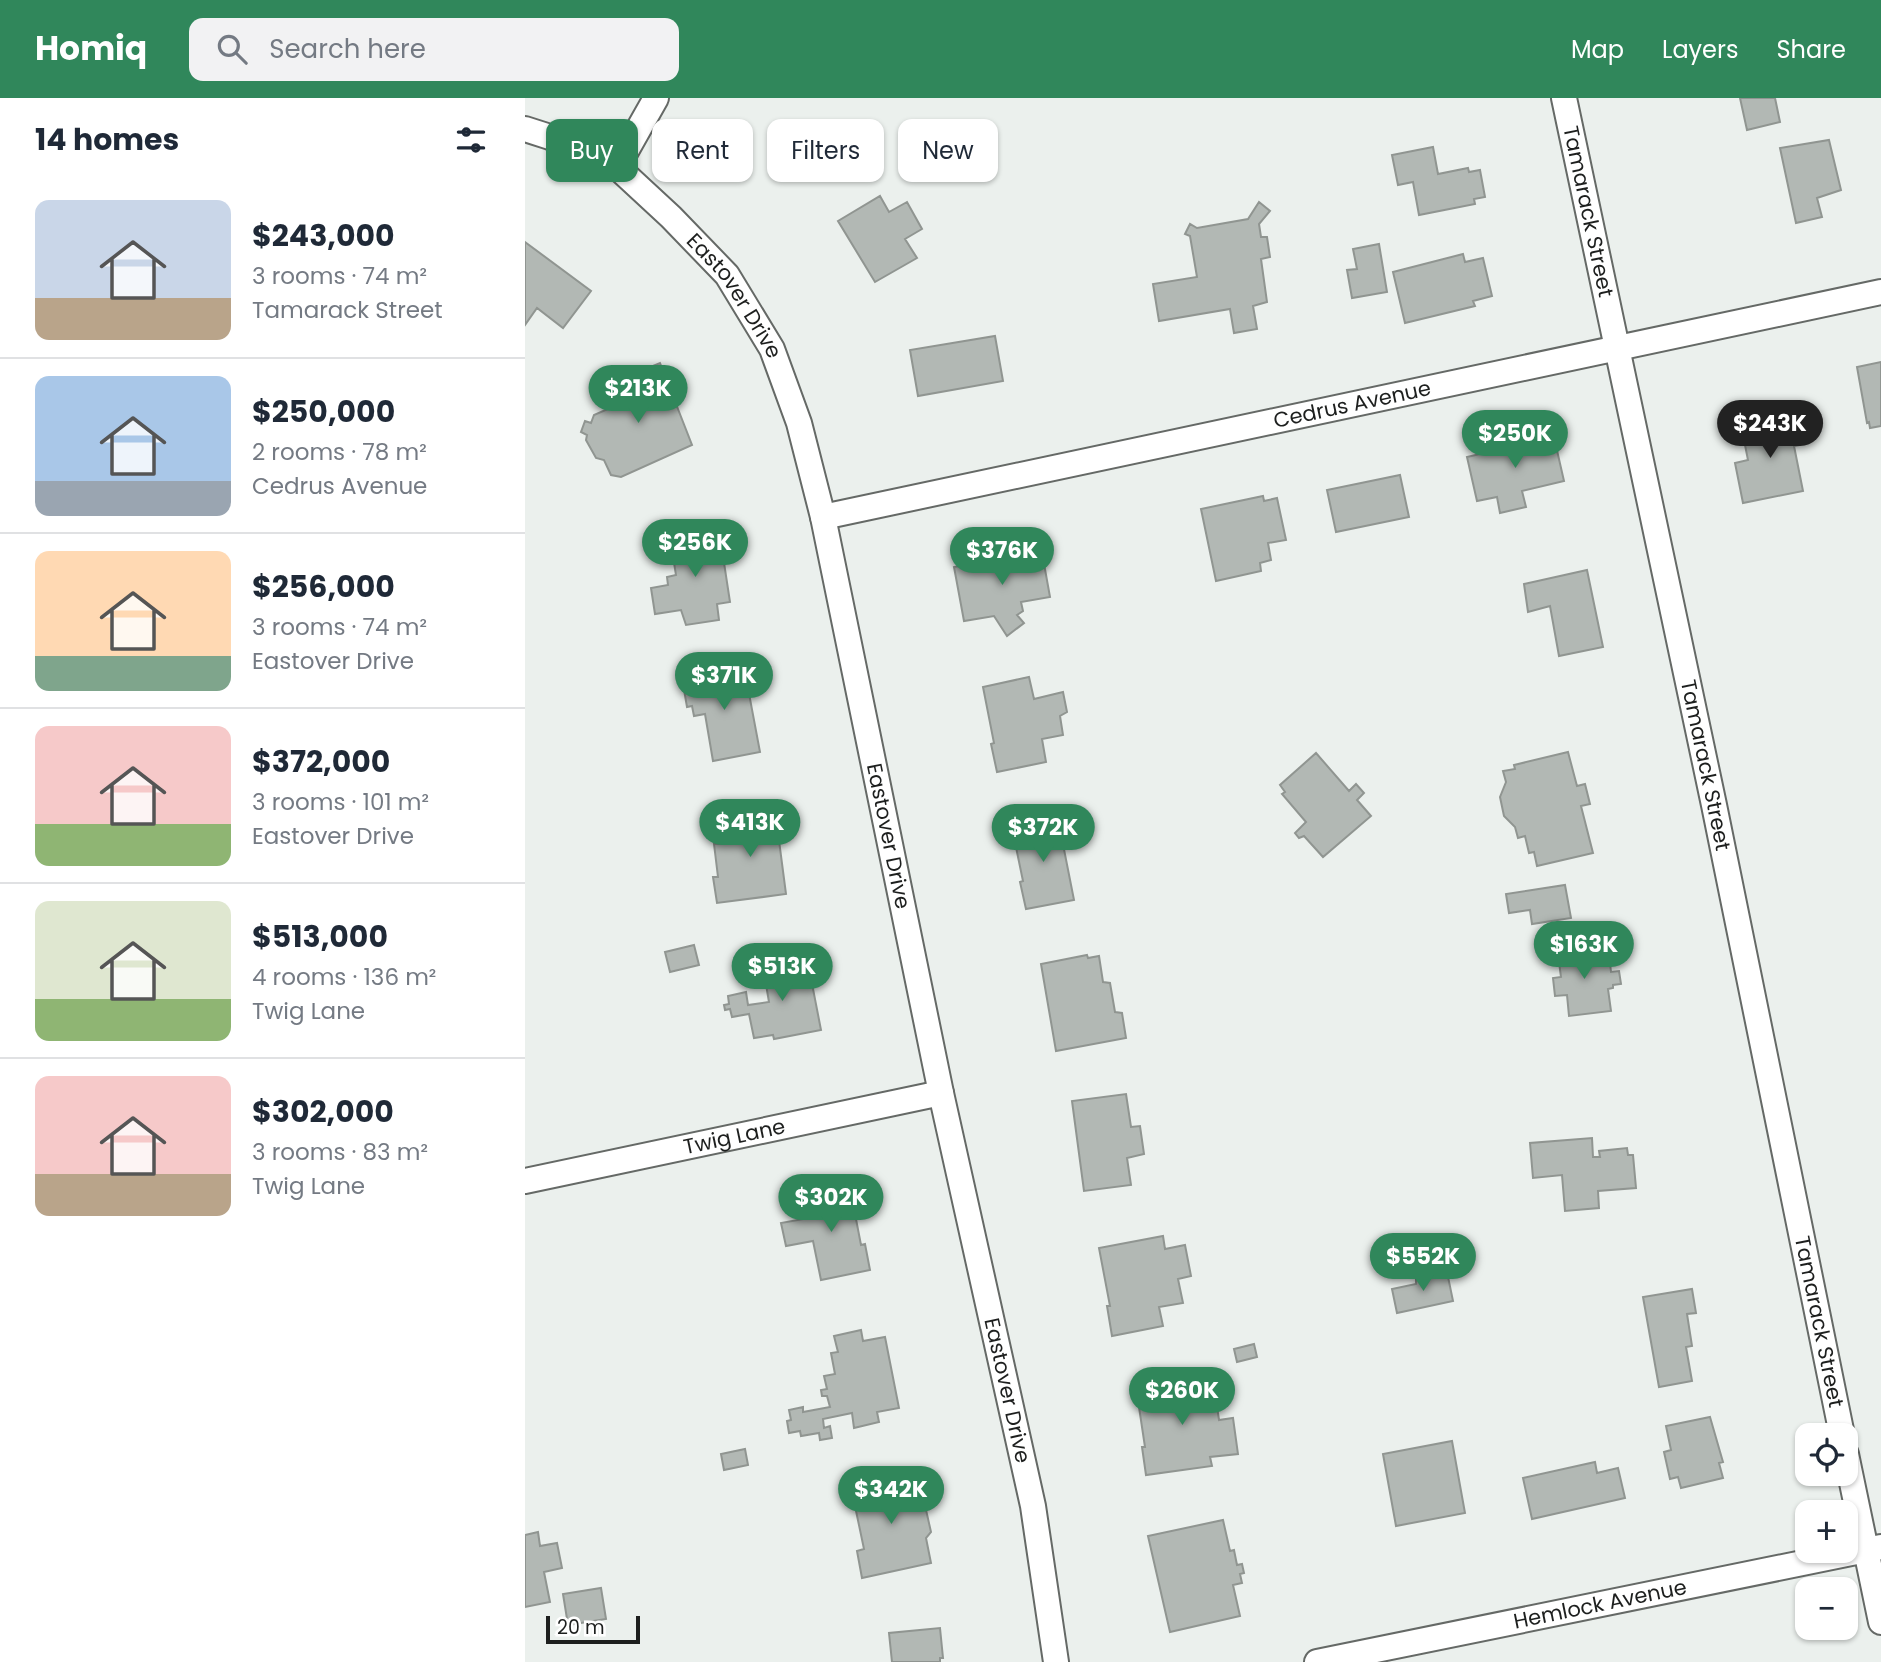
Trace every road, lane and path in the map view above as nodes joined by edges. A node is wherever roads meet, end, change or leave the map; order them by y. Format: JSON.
{"nodes":[{"id":1,"x":656,"y":98,"type":"edge"},
{"id":2,"x":1564,"y":98,"type":"edge"},
{"id":3,"x":525,"y":129,"type":"edge"},
{"id":4,"x":638,"y":130,"type":"edge"},
{"id":5,"x":546,"y":136,"type":"edge"},
{"id":6,"x":633,"y":182,"type":"edge"},
{"id":7,"x":1881,"y":292,"type":"edge"},
{"id":8,"x":1616,"y":349,"type":"junction"},
{"id":9,"x":823,"y":517,"type":"junction"},
{"id":10,"x":941,"y":1093,"type":"junction"},
{"id":11,"x":525,"y":1181,"type":"edge"},
{"id":12,"x":1840,"y":1423,"type":"edge"},
{"id":13,"x":1855,"y":1486,"type":"edge"},
{"id":14,"x":1873,"y":1548,"type":"edge"},
{"id":15,"x":1881,"y":1622,"type":"edge"},
{"id":16,"x":1056,"y":1662,"type":"edge"},
{"id":17,"x":1317,"y":1662,"type":"edge"}],
"edges":[{"from":1,"to":4,"type":"street"},
{"from":2,"to":8,"type":"street","name":"Tamarack Street"},
{"from":3,"to":5,"type":"street","name":"Eastover Drive"},
{"from":6,"to":9,"type":"street","name":"Eastover Drive"},
{"from":7,"to":8,"type":"street","name":"Cedrus Avenue"},
{"from":8,"to":9,"type":"street","name":"Cedrus Avenue"},
{"from":8,"to":12,"type":"street","name":"Tamarack Street"},
{"from":9,"to":10,"type":"street","name":"Eastover Drive"},
{"from":10,"to":11,"type":"street","name":"Twig Lane"},
{"from":10,"to":16,"type":"street","name":"Eastover Drive"},
{"from":13,"to":14,"type":"street"},
{"from":14,"to":15,"type":"street"},
{"from":14,"to":17,"type":"street","name":"Hemlock Avenue"}]}
